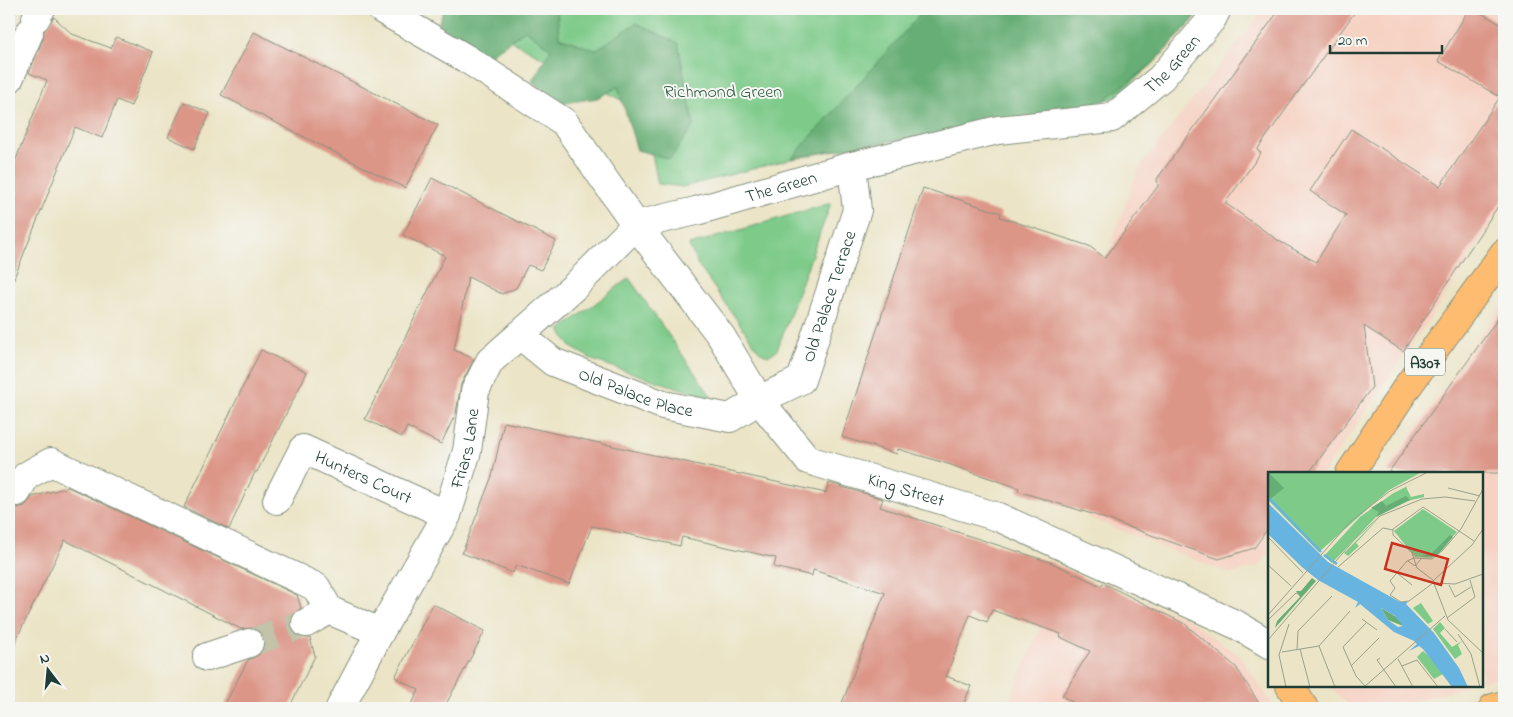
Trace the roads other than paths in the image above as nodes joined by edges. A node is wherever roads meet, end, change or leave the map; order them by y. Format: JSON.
{"nodes":[{"id":1,"x":381,"y":9,"type":"edge"},
{"id":2,"x":1217,"y":9,"type":"edge"},
{"id":3,"x":36,"y":20,"type":"edge"},
{"id":4,"x":9,"y":79,"type":"edge"},
{"id":5,"x":852,"y":166,"type":"junction"},
{"id":6,"x":636,"y":225,"type":"junction"},
{"id":7,"x":1504,"y":253,"type":"edge"},
{"id":8,"x":520,"y":335,"type":"junction"},
{"id":9,"x":759,"y":400,"type":"junction"},
{"id":10,"x":1351,"y":472,"type":"edge"},
{"id":11,"x":17,"y":492,"type":"dead end"},
{"id":12,"x":277,"y":500,"type":"dead end"},
{"id":13,"x":447,"y":515,"type":"junction"},
{"id":14,"x":329,"y":610,"type":"junction"},
{"id":15,"x":306,"y":623,"type":"tunnel mouth"},
{"id":16,"x":380,"y":632,"type":"junction"},
{"id":17,"x":249,"y":643,"type":"tunnel mouth"},
{"id":18,"x":1268,"y":643,"type":"edge"},
{"id":19,"x":206,"y":657,"type":"dead end"},
{"id":20,"x":1291,"y":687,"type":"edge"},
{"id":21,"x":1504,"y":705,"type":"edge"},
{"id":22,"x":340,"y":708,"type":"edge"},
{"id":23,"x":1304,"y":708,"type":"edge"},
{"id":24,"x":1493,"y":708,"type":"edge"}],
"edges":[{"from":1,"to":6,"type":"street"},
{"from":2,"to":5,"type":"street","name":"The Green"},
{"from":3,"to":4,"type":"street"},
{"from":5,"to":6,"type":"street","name":"The Green"},
{"from":5,"to":9,"type":"street","name":"Old Palace Terrace"},
{"from":6,"to":8,"type":"street","name":"Friars Lane"},
{"from":6,"to":9,"type":"street","name":"King Street"},
{"from":7,"to":10,"type":"main road","number":"A307"},
{"from":8,"to":9,"type":"street","name":"Old Palace Place"},
{"from":8,"to":13,"type":"street","name":"Friars Lane"},
{"from":9,"to":18,"type":"street","name":"King Street"},
{"from":11,"to":14,"type":"street"},
{"from":12,"to":13,"type":"street","name":"Hunters Court"},
{"from":13,"to":16,"type":"street","name":"Friars Lane"},
{"from":14,"to":15,"type":"street"},
{"from":14,"to":16,"type":"street"},
{"from":16,"to":22,"type":"street","name":"Friars Lane"},
{"from":17,"to":19,"type":"street"},
{"from":20,"to":23,"type":"main road"},
{"from":21,"to":24,"type":"main road"}]}
